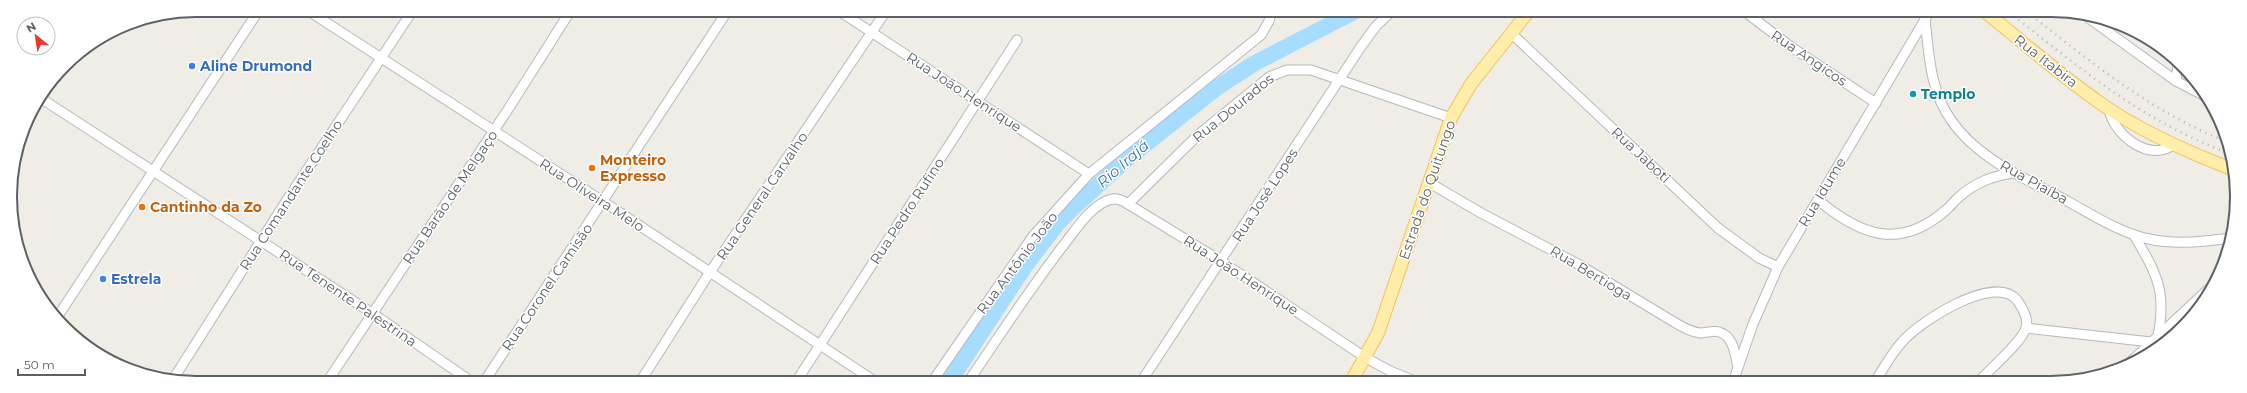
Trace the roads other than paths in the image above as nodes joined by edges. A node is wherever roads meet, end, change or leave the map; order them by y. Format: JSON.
{"nodes":[{"id":1,"x":254,"y":17,"type":"edge"},
{"id":2,"x":317,"y":17,"type":"edge"},
{"id":3,"x":408,"y":17,"type":"edge"},
{"id":4,"x":568,"y":17,"type":"edge"},
{"id":5,"x":723,"y":17,"type":"edge"},
{"id":6,"x":850,"y":17,"type":"edge"},
{"id":7,"x":882,"y":17,"type":"edge"},
{"id":8,"x":1269,"y":17,"type":"edge"},
{"id":9,"x":1386,"y":17,"type":"edge"},
{"id":10,"x":1524,"y":17,"type":"edge"},
{"id":11,"x":1752,"y":17,"type":"edge"},
{"id":12,"x":1927,"y":17,"type":"edge"},
{"id":13,"x":1928,"y":17,"type":"edge"},
{"id":14,"x":1990,"y":17,"type":"edge"},
{"id":15,"x":2100,"y":24,"type":"edge"},
{"id":16,"x":872,"y":32,"type":"junction"},
{"id":17,"x":1511,"y":32,"type":"junction"},
{"id":18,"x":1017,"y":40,"type":"dead end"},
{"id":19,"x":380,"y":59,"type":"junction"},
{"id":20,"x":2177,"y":70,"type":"edge"},
{"id":21,"x":1340,"y":79,"type":"junction"},
{"id":22,"x":2176,"y":81,"type":"junction"},
{"id":23,"x":2196,"y":91,"type":"edge"},
{"id":24,"x":45,"y":101,"type":"edge"},
{"id":25,"x":979,"y":101,"type":"junction"},
{"id":26,"x":1876,"y":103,"type":"junction"},
{"id":27,"x":2109,"y":108,"type":"junction"},
{"id":28,"x":1451,"y":118,"type":"junction"},
{"id":29,"x":494,"y":132,"type":"junction"},
{"id":30,"x":2174,"y":144,"type":"junction"},
{"id":31,"x":2228,"y":168,"type":"edge"},
{"id":32,"x":153,"y":172,"type":"junction"},
{"id":33,"x":2014,"y":173,"type":"junction"},
{"id":34,"x":1089,"y":174,"type":"junction"},
{"id":35,"x":1428,"y":182,"type":"junction"},
{"id":36,"x":1113,"y":198,"type":"joint"},
{"id":37,"x":1818,"y":200,"type":"junction"},
{"id":38,"x":604,"y":202,"type":"junction"},
{"id":39,"x":1128,"y":204,"type":"junction"},
{"id":40,"x":2134,"y":235,"type":"junction"},
{"id":41,"x":2225,"y":239,"type":"edge"},
{"id":42,"x":261,"y":241,"type":"junction"},
{"id":43,"x":1221,"y":261,"type":"junction"},
{"id":44,"x":1778,"y":267,"type":"junction"},
{"id":45,"x":710,"y":272,"type":"junction"},
{"id":46,"x":2200,"y":296,"type":"edge"},
{"id":47,"x":60,"y":312,"type":"edge"},
{"id":48,"x":372,"y":313,"type":"junction"},
{"id":49,"x":2026,"y":328,"type":"junction"},
{"id":50,"x":2158,"y":336,"type":"junction"},
{"id":51,"x":2151,"y":342,"type":"junction"},
{"id":52,"x":820,"y":345,"type":"junction"},
{"id":53,"x":2142,"y":351,"type":"edge"},
{"id":54,"x":1366,"y":358,"type":"junction"},
{"id":55,"x":1738,"y":367,"type":"junction"},
{"id":56,"x":176,"y":375,"type":"edge"},
{"id":57,"x":331,"y":376,"type":"edge"},
{"id":58,"x":463,"y":376,"type":"edge"},
{"id":59,"x":488,"y":376,"type":"edge"},
{"id":60,"x":644,"y":376,"type":"edge"},
{"id":61,"x":800,"y":376,"type":"edge"},
{"id":62,"x":867,"y":376,"type":"edge"},
{"id":63,"x":936,"y":376,"type":"edge"},
{"id":64,"x":972,"y":376,"type":"edge"},
{"id":65,"x":1145,"y":376,"type":"edge"},
{"id":66,"x":1355,"y":376,"type":"edge"},
{"id":67,"x":1401,"y":376,"type":"edge"},
{"id":68,"x":1735,"y":376,"type":"edge"},
{"id":69,"x":1879,"y":376,"type":"edge"},
{"id":70,"x":1983,"y":376,"type":"edge"}],
"edges":[{"from":1,"to":32,"type":"street"},
{"from":2,"to":19,"type":"street","name":"Rua Oliveira Melo"},
{"from":3,"to":19,"type":"street","name":"Rua Comandante Coelho"},
{"from":4,"to":29,"type":"street","name":"Rua Barão de Melgaço"},
{"from":5,"to":38,"type":"street","name":"Rua Coronel Camisão"},
{"from":6,"to":16,"type":"street","name":"Rua João Henrique"},
{"from":7,"to":16,"type":"street","name":"Rua General Carvalho"},
{"from":8,"to":34,"type":"street","name":"Rua Antônio João"},
{"from":9,"to":21,"type":"street","name":"Rua José Lopes"},
{"from":10,"to":17,"type":"main road","name":"Estrada do Quitungo"},
{"from":11,"to":26,"type":"street","name":"Rua Angicos"},
{"from":12,"to":26,"type":"street","name":"Rua Idume"},
{"from":13,"to":33,"type":"street","name":"Rua Piaíba"},
{"from":14,"to":27,"type":"main road","name":"Rua Itabira"},
{"from":15,"to":22,"type":"street"},
{"from":16,"to":25,"type":"street","name":"Rua João Henrique"},
{"from":16,"to":45,"type":"street","name":"Rua General Carvalho"},
{"from":17,"to":28,"type":"main road","name":"Estrada do Quitungo"},
{"from":17,"to":44,"type":"street","name":"Rua Jaboti"},
{"from":18,"to":25,"type":"street","name":"Rua Pedro Rufino"},
{"from":19,"to":29,"type":"street","name":"Rua Oliveira Melo"},
{"from":19,"to":42,"type":"street","name":"Rua Comandante Coelho"},
{"from":20,"to":22,"type":"street"},
{"from":21,"to":28,"type":"street","name":"Rua Dourados"},
{"from":21,"to":39,"type":"street","name":"Rua Dourados"},
{"from":21,"to":43,"type":"street","name":"Rua José Lopes"},
{"from":22,"to":23,"type":"street"},
{"from":24,"to":32,"type":"street","name":"Rua Tenente Palestrina"},
{"from":25,"to":34,"type":"street","name":"Rua João Henrique"},
{"from":25,"to":52,"type":"street","name":"Rua Pedro Rufino"},
{"from":26,"to":37,"type":"street","name":"Rua Idume"},
{"from":27,"to":30,"type":"main road","name":"Rua Itabira"},
{"from":27,"to":30,"type":"street"},
{"from":28,"to":35,"type":"main road","name":"Estrada do Quitungo"},
{"from":29,"to":38,"type":"street","name":"Rua Oliveira Melo"},
{"from":29,"to":48,"type":"street","name":"Rua Barão de Melgaço"},
{"from":30,"to":31,"type":"main road","name":"Rua Itabira"},
{"from":32,"to":42,"type":"street","name":"Rua Tenente Palestrina"},
{"from":32,"to":47,"type":"street"},
{"from":33,"to":37,"type":"street"},
{"from":33,"to":40,"type":"street","name":"Rua Piaíba"},
{"from":34,"to":63,"type":"street","name":"Rua Antônio João"},
{"from":35,"to":54,"type":"main road","name":"Estrada do Quitungo"},
{"from":35,"to":55,"type":"street","name":"Rua Bertioga"},
{"from":36,"to":39,"type":"street","name":"Rua João Henrique"},
{"from":36,"to":64,"type":"street","name":"Rua Antônio João"},
{"from":37,"to":44,"type":"street","name":"Rua Idume"},
{"from":38,"to":45,"type":"street","name":"Rua Oliveira Melo"},
{"from":38,"to":59,"type":"street","name":"Rua Coronel Camisão"},
{"from":39,"to":43,"type":"street","name":"Rua João Henrique"},
{"from":40,"to":41,"type":"street","name":"Rua Piaíba"},
{"from":40,"to":50,"type":"street"},
{"from":42,"to":48,"type":"street","name":"Rua Tenente Palestrina"},
{"from":42,"to":56,"type":"street","name":"Rua Comandante Coelho"},
{"from":43,"to":54,"type":"street","name":"Rua João Henrique"},
{"from":43,"to":65,"type":"street","name":"Rua José Lopes"},
{"from":44,"to":55,"type":"street","name":"Rua Idume"},
{"from":45,"to":52,"type":"street","name":"Rua Oliveira Melo"},
{"from":45,"to":60,"type":"street","name":"Rua General Carvalho"},
{"from":46,"to":50,"type":"street"},
{"from":48,"to":57,"type":"street","name":"Rua Barão de Melgaço"},
{"from":48,"to":58,"type":"street","name":"Rua Tenente Palestrina"},
{"from":49,"to":51,"type":"street"},
{"from":49,"to":69,"type":"street"},
{"from":49,"to":70,"type":"street"},
{"from":50,"to":51,"type":"street"},
{"from":51,"to":53,"type":"street"},
{"from":52,"to":61,"type":"street","name":"Rua Pedro Rufino"},
{"from":52,"to":62,"type":"street","name":"Rua Oliveira Melo"},
{"from":54,"to":66,"type":"main road","name":"Estrada do Quitungo"},
{"from":54,"to":67,"type":"street","name":"Rua João Henrique"},
{"from":55,"to":68,"type":"street","name":"Rua Idume"}]}
